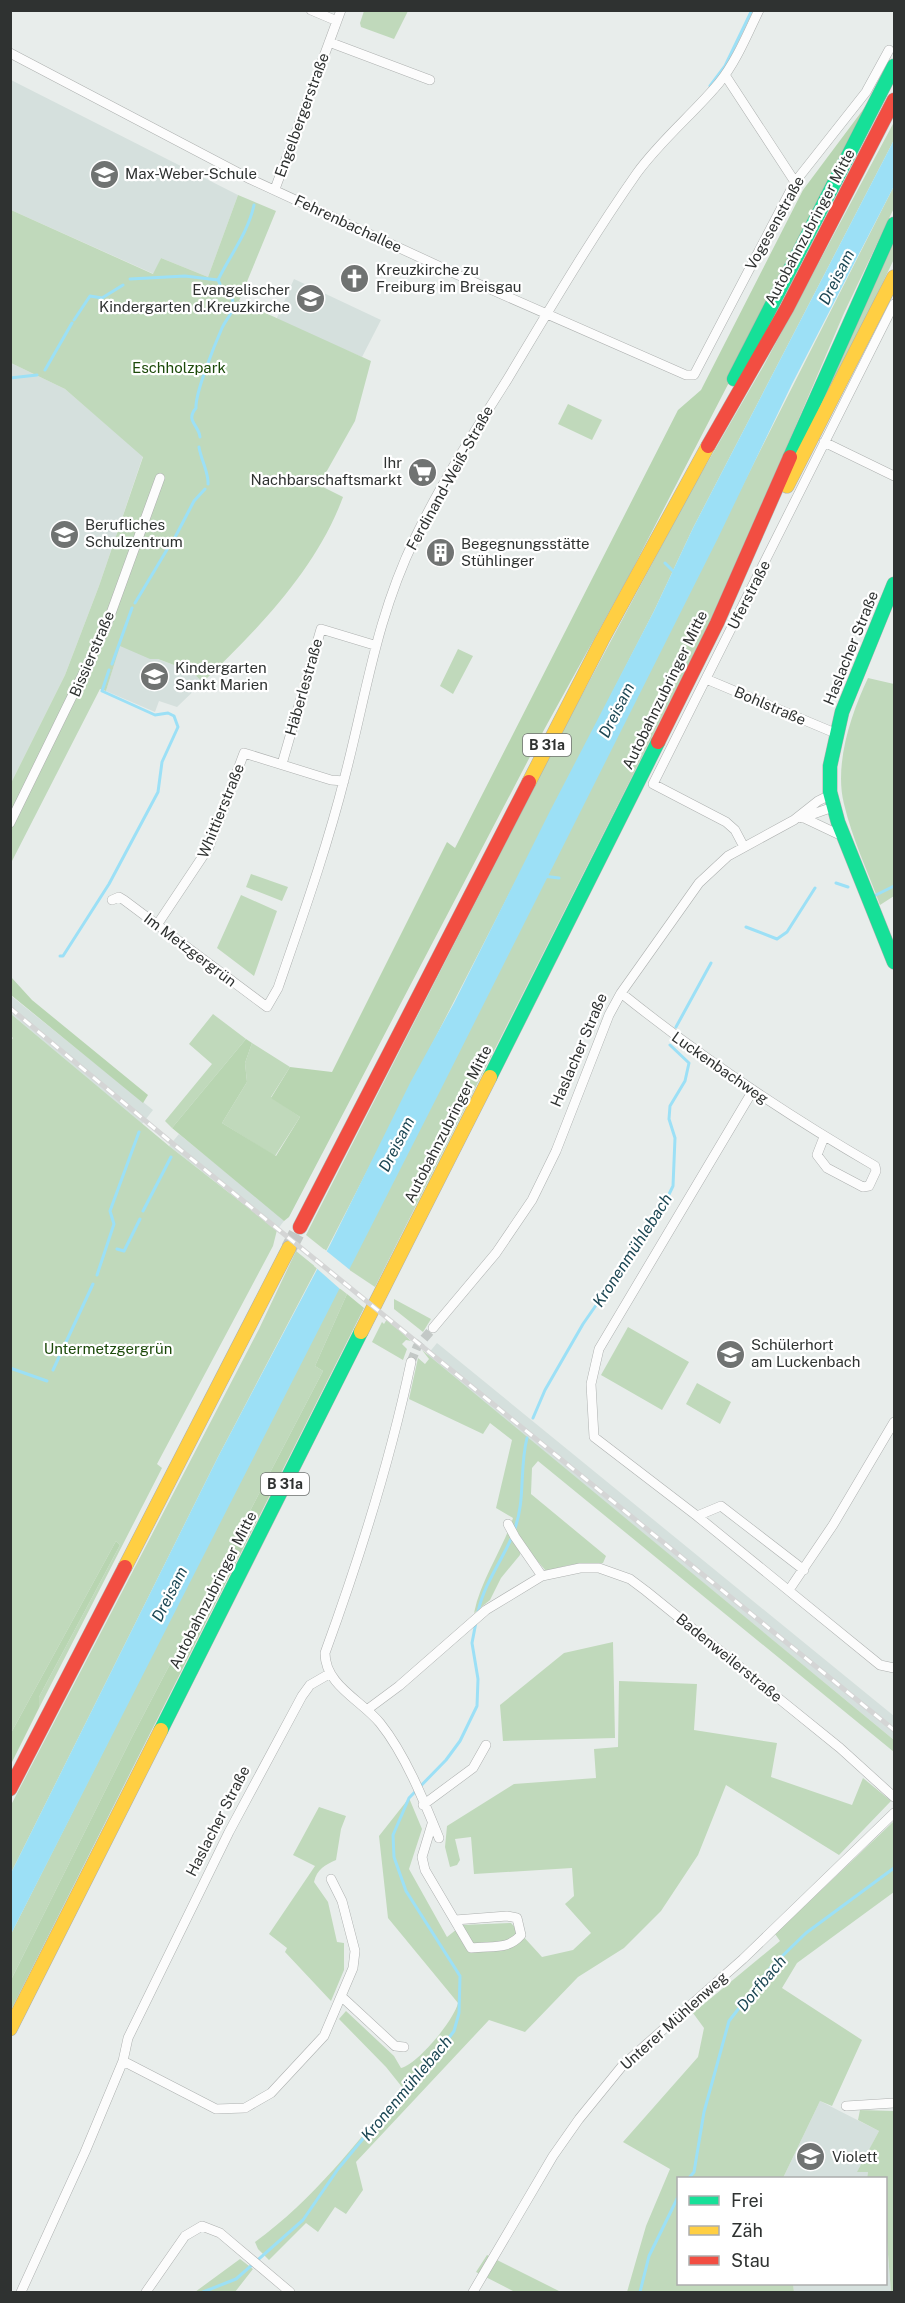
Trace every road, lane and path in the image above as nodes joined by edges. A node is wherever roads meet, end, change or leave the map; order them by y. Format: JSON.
{"nodes":[{"id":1,"x":311,"y":10,"type":"edge"},
{"id":2,"x":341,"y":10,"type":"edge"},
{"id":3,"x":759,"y":10,"type":"edge"},
{"id":4,"x":337,"y":21,"type":"junction"},
{"id":5,"x":329,"y":42,"type":"junction"},
{"id":6,"x":889,"y":50,"type":"dead end"},
{"id":7,"x":10,"y":53,"type":"edge"},
{"id":8,"x":894,"y":66,"type":"edge"},
{"id":9,"x":724,"y":75,"type":"junction"},
{"id":10,"x":430,"y":81,"type":"dead end"},
{"id":11,"x":894,"y":100,"type":"edge"},
{"id":12,"x":795,"y":182,"type":"junction"},
{"id":13,"x":275,"y":189,"type":"junction"},
{"id":14,"x":894,"y":224,"type":"edge"},
{"id":15,"x":894,"y":277,"type":"edge"},
{"id":16,"x":894,"y":304,"type":"edge"},
{"id":17,"x":546,"y":313,"type":"junction"},
{"id":18,"x":694,"y":375,"type":"joint"},
{"id":19,"x":716,"y":434,"type":"junction"},
{"id":20,"x":824,"y":442,"type":"junction"},
{"id":21,"x":894,"y":476,"type":"edge"},
{"id":22,"x":160,"y":478,"type":"dead end"},
{"id":23,"x":766,"y":516,"type":"junction"},
{"id":24,"x":894,"y":584,"type":"edge"},
{"id":25,"x":374,"y":645,"type":"junction"},
{"id":26,"x":706,"y":679,"type":"junction"},
{"id":27,"x":835,"y":733,"type":"junction"},
{"id":28,"x":282,"y":765,"type":"junction"},
{"id":29,"x":344,"y":781,"type":"junction"},
{"id":30,"x":831,"y":801,"type":"junction"},
{"id":31,"x":804,"y":818,"type":"junction"},
{"id":32,"x":794,"y":820,"type":"junction"},
{"id":33,"x":10,"y":823,"type":"edge"},
{"id":34,"x":844,"y":837,"type":"junction"},
{"id":35,"x":744,"y":847,"type":"junction"},
{"id":36,"x":112,"y":900,"type":"dead end"},
{"id":37,"x":157,"y":925,"type":"junction"},
{"id":38,"x":894,"y":962,"type":"edge"},
{"id":39,"x":621,"y":993,"type":"junction"},
{"id":40,"x":267,"y":1007,"type":"joint"},
{"id":41,"x":752,"y":1092,"type":"junction"},
{"id":42,"x":824,"y":1137,"type":"junction"},
{"id":43,"x":300,"y":1227,"type":"tunnel mouth"},
{"id":44,"x":289,"y":1248,"type":"tunnel mouth"},
{"id":45,"x":434,"y":1328,"type":"tunnel mouth"},
{"id":46,"x":411,"y":1362,"type":"tunnel mouth"},
{"id":47,"x":894,"y":1422,"type":"edge"},
{"id":48,"x":891,"y":1441,"type":"edge"},
{"id":49,"x":698,"y":1516,"type":"junction"},
{"id":50,"x":509,"y":1526,"type":"dead end"},
{"id":51,"x":804,"y":1570,"type":"junction"},
{"id":52,"x":542,"y":1576,"type":"junction"},
{"id":53,"x":789,"y":1590,"type":"junction"},
{"id":54,"x":894,"y":1668,"type":"edge"},
{"id":55,"x":329,"y":1674,"type":"junction"},
{"id":56,"x":368,"y":1709,"type":"junction"},
{"id":57,"x":486,"y":1745,"type":"dead end"},
{"id":58,"x":10,"y":1789,"type":"edge"},
{"id":59,"x":894,"y":1797,"type":"edge"},
{"id":60,"x":423,"y":1805,"type":"junction"},
{"id":61,"x":894,"y":1813,"type":"edge"},
{"id":62,"x":432,"y":1824,"type":"junction"},
{"id":63,"x":439,"y":1838,"type":"dead end"},
{"id":64,"x":331,"y":1879,"type":"dead end"},
{"id":65,"x":455,"y":1920,"type":"junction"},
{"id":66,"x":342,"y":1998,"type":"junction"},
{"id":67,"x":10,"y":2030,"type":"edge"},
{"id":68,"x":404,"y":2047,"type":"dead end"},
{"id":69,"x":123,"y":2061,"type":"junction"},
{"id":70,"x":894,"y":2103,"type":"edge"},
{"id":71,"x":846,"y":2106,"type":"dead end"},
{"id":72,"x":21,"y":2292,"type":"edge"},
{"id":73,"x":146,"y":2292,"type":"edge"},
{"id":74,"x":290,"y":2292,"type":"edge"},
{"id":75,"x":473,"y":2292,"type":"edge"}],
"edges":[{"from":1,"to":4,"type":"street"},
{"from":2,"to":4,"type":"street","name":"Engelbergerstraße"},
{"from":3,"to":9,"type":"street","name":"Ferdinand-Weiß-Straße"},
{"from":4,"to":5,"type":"street","name":"Engelbergerstraße"},
{"from":5,"to":10,"type":"street","name":"Engelbergerstraße"},
{"from":5,"to":13,"type":"street","name":"Engelbergerstraße"},
{"from":6,"to":12,"type":"street","name":"Vogesenstraße"},
{"from":7,"to":13,"type":"street","name":"Fehrenbachallee"},
{"from":8,"to":19,"type":"main road"},
{"from":9,"to":12,"type":"street"},
{"from":9,"to":17,"type":"street","name":"Ferdinand-Weiß-Straße"},
{"from":11,"to":19,"type":"main road","name":"Autobahnzubringer Mitte","number":"B 31a"},
{"from":12,"to":18,"type":"street","name":"Vogesenstraße"},
{"from":13,"to":17,"type":"street","name":"Fehrenbachallee"},
{"from":14,"to":23,"type":"main road","name":"Autobahnzubringer Mitte","number":"B 31a"},
{"from":15,"to":23,"type":"main road"},
{"from":16,"to":20,"type":"street","name":"Uferstraße"},
{"from":17,"to":18,"type":"street","name":"Fehrenbachallee"},
{"from":17,"to":25,"type":"street","name":"Ferdinand-Weiß-Straße"},
{"from":19,"to":43,"type":"main road","name":"Autobahnzubringer Mitte","number":"B 31a"},
{"from":20,"to":21,"type":"street"},
{"from":20,"to":26,"type":"street","name":"Uferstraße"},
{"from":22,"to":33,"type":"street","name":"Bissierstraße"},
{"from":23,"to":67,"type":"main road","name":"Autobahnzubringer Mitte","number":"B 31a"},
{"from":24,"to":27,"type":"main road","name":"Haslacher Straße"},
{"from":25,"to":28,"type":"street","name":"Häberlestraße"},
{"from":25,"to":29,"type":"street","name":"Ferdinand-Weiß-Straße"},
{"from":26,"to":27,"type":"street","name":"Bohlstraße"},
{"from":26,"to":35,"type":"street","name":"Uferstraße"},
{"from":27,"to":30,"type":"main road","name":"Haslacher Straße"},
{"from":28,"to":29,"type":"street","name":"Whittierstraße"},
{"from":28,"to":37,"type":"street","name":"Whittierstraße"},
{"from":29,"to":40,"type":"street","name":"Ferdinand-Weiß-Straße"},
{"from":30,"to":31,"type":"street","name":"Haslacher Straße"},
{"from":30,"to":32,"type":"street","name":"Haslacher Straße"},
{"from":30,"to":34,"type":"main road"},
{"from":31,"to":32,"type":"street","name":"Haslacher Straße"},
{"from":31,"to":34,"type":"street"},
{"from":32,"to":35,"type":"street","name":"Haslacher Straße"},
{"from":34,"to":38,"type":"main road"},
{"from":35,"to":39,"type":"street","name":"Haslacher Straße"},
{"from":36,"to":37,"type":"street","name":"Im Metzgergrün"},
{"from":37,"to":40,"type":"street","name":"Im Metzgergrün"},
{"from":39,"to":41,"type":"street","name":"Luckenbachweg"},
{"from":39,"to":45,"type":"street","name":"Haslacher Straße"},
{"from":41,"to":42,"type":"street","name":"Luckenbachweg"},
{"from":41,"to":49,"type":"street"},
{"from":42,"to":42,"type":"street","name":"Luckenbachweg"},
{"from":44,"to":58,"type":"main road"},
{"from":46,"to":55,"type":"street"},
{"from":47,"to":48,"type":"street"},
{"from":48,"to":51,"type":"street"},
{"from":49,"to":51,"type":"street"},
{"from":49,"to":53,"type":"street"},
{"from":50,"to":52,"type":"street"},
{"from":51,"to":53,"type":"street"},
{"from":52,"to":56,"type":"street","name":"Badenweilerstraße"},
{"from":52,"to":59,"type":"street","name":"Badenweilerstraße"},
{"from":53,"to":54,"type":"street"},
{"from":55,"to":56,"type":"street"},
{"from":55,"to":69,"type":"street","name":"Haslacher Straße"},
{"from":56,"to":60,"type":"street"},
{"from":57,"to":60,"type":"street"},
{"from":60,"to":62,"type":"street"},
{"from":61,"to":75,"type":"street","name":"Unterer Mühlenweg"},
{"from":62,"to":63,"type":"street"},
{"from":62,"to":65,"type":"street"},
{"from":64,"to":66,"type":"street"},
{"from":65,"to":65,"type":"street"},
{"from":66,"to":68,"type":"street"},
{"from":66,"to":69,"type":"street"},
{"from":69,"to":72,"type":"street","name":"Haslacher Straße"},
{"from":70,"to":71,"type":"street"},
{"from":73,"to":74,"type":"street"}]}
